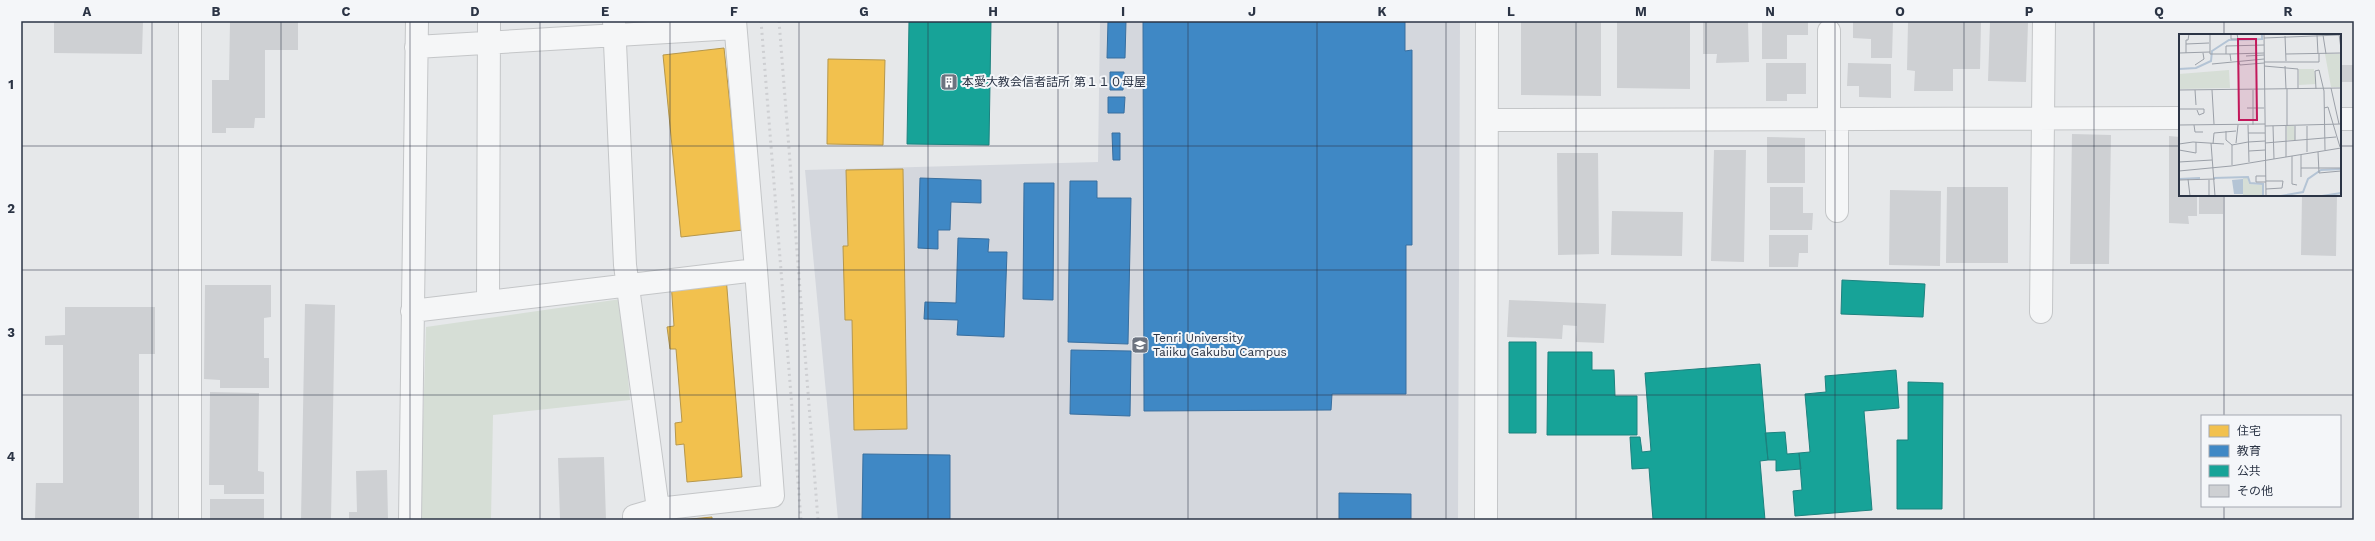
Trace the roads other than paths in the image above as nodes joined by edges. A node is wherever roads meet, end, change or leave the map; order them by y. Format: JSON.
{"nodes":[{"id":1,"x":190,"y":21,"type":"edge"},
{"id":2,"x":417,"y":21,"type":"edge"},
{"id":3,"x":489,"y":21,"type":"edge"},
{"id":4,"x":1487,"y":21,"type":"edge"},
{"id":5,"x":2044,"y":21,"type":"edge"},
{"id":6,"x":735,"y":25,"type":"edge"},
{"id":7,"x":614,"y":28,"type":"edge"},
{"id":8,"x":1829,"y":32,"type":"dead end"},
{"id":9,"x":489,"y":43,"type":"junction"},
{"id":10,"x":416,"y":47,"type":"junction"},
{"id":11,"x":2045,"y":118,"type":"junction"},
{"id":12,"x":2179,"y":118,"type":"edge"},
{"id":13,"x":1833,"y":119,"type":"junction"},
{"id":14,"x":2341,"y":119,"type":"edge"},
{"id":15,"x":2354,"y":119,"type":"edge"},
{"id":16,"x":1487,"y":120,"type":"junction"},
{"id":17,"x":1837,"y":211,"type":"dead end"},
{"id":18,"x":756,"y":270,"type":"junction"},
{"id":19,"x":628,"y":286,"type":"junction"},
{"id":20,"x":488,"y":302,"type":"junction"},
{"id":21,"x":412,"y":311,"type":"junction"},
{"id":22,"x":2041,"y":312,"type":"dead end"},
{"id":23,"x":658,"y":509,"type":"junction"},
{"id":24,"x":190,"y":520,"type":"edge"},
{"id":25,"x":410,"y":520,"type":"edge"},
{"id":26,"x":634,"y":520,"type":"edge"},
{"id":27,"x":1486,"y":520,"type":"edge"}],
"edges":[{"from":1,"to":24,"type":"street"},
{"from":2,"to":10,"type":"street"},
{"from":3,"to":9,"type":"street"},
{"from":4,"to":16,"type":"street"},
{"from":5,"to":11,"type":"street"},
{"from":6,"to":7,"type":"street"},
{"from":6,"to":18,"type":"street"},
{"from":7,"to":9,"type":"street"},
{"from":7,"to":19,"type":"street"},
{"from":8,"to":13,"type":"street"},
{"from":9,"to":10,"type":"street"},
{"from":9,"to":20,"type":"street"},
{"from":10,"to":21,"type":"street"},
{"from":11,"to":12,"type":"street"},
{"from":11,"to":13,"type":"street"},
{"from":11,"to":22,"type":"street"},
{"from":13,"to":16,"type":"street"},
{"from":13,"to":17,"type":"street"},
{"from":14,"to":15,"type":"street"},
{"from":16,"to":27,"type":"street"},
{"from":18,"to":19,"type":"street"},
{"from":18,"to":23,"type":"street"},
{"from":19,"to":20,"type":"street"},
{"from":19,"to":23,"type":"street"},
{"from":20,"to":21,"type":"street"},
{"from":21,"to":25,"type":"street"},
{"from":23,"to":26,"type":"street"}]}
